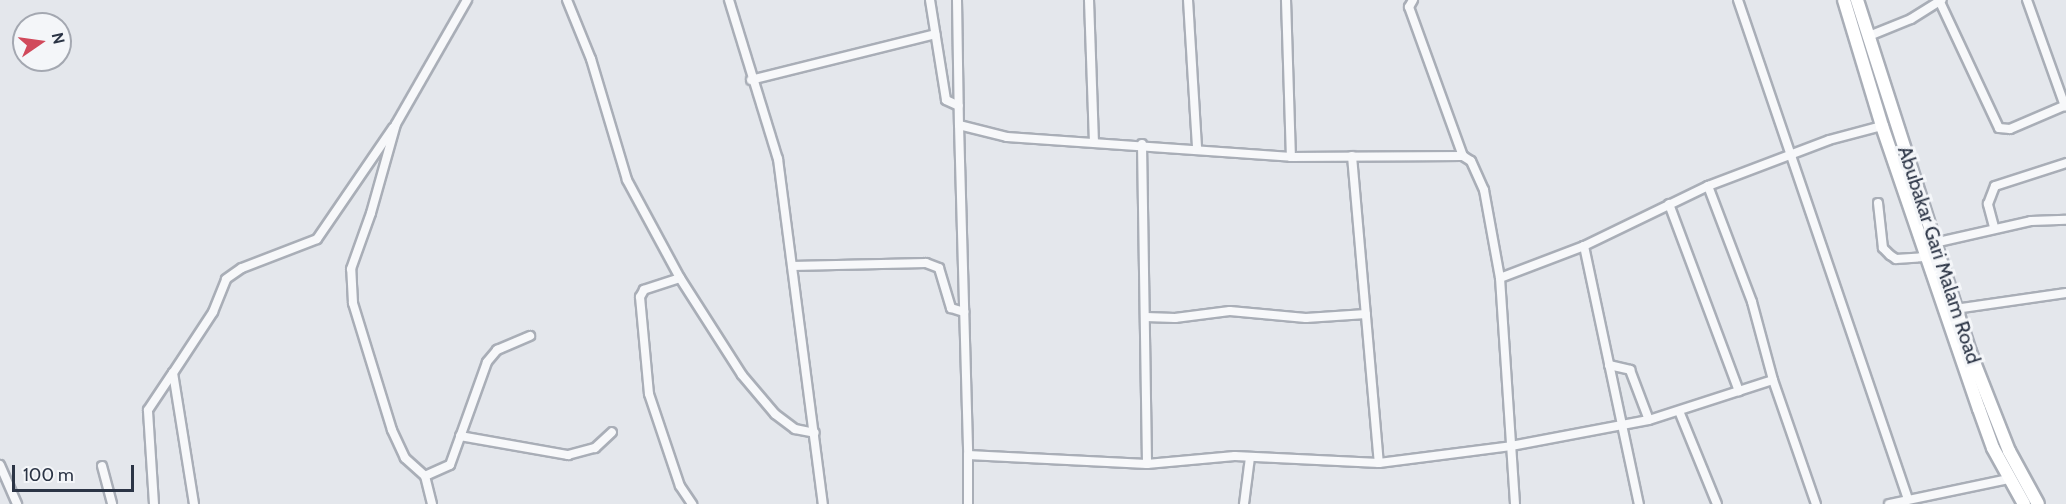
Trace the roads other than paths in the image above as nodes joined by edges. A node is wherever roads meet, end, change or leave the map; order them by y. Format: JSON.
{"nodes":[{"id":1,"x":467,"y":0,"type":"edge"},
{"id":2,"x":567,"y":0,"type":"edge"},
{"id":3,"x":729,"y":0,"type":"edge"},
{"id":4,"x":930,"y":0,"type":"edge"},
{"id":5,"x":957,"y":0,"type":"edge"},
{"id":6,"x":1089,"y":0,"type":"edge"},
{"id":7,"x":1188,"y":0,"type":"edge"},
{"id":8,"x":1286,"y":0,"type":"edge"},
{"id":9,"x":1413,"y":0,"type":"edge"},
{"id":10,"x":1738,"y":0,"type":"edge"},
{"id":11,"x":1844,"y":0,"type":"edge"},
{"id":12,"x":1857,"y":0,"type":"edge"},
{"id":13,"x":1940,"y":0,"type":"edge"},
{"id":14,"x":2027,"y":0,"type":"edge"},
{"id":15,"x":935,"y":34,"type":"junction"},
{"id":16,"x":1869,"y":36,"type":"junction"},
{"id":17,"x":751,"y":80,"type":"junction"},
{"id":18,"x":959,"y":106,"type":"junction"},
{"id":19,"x":2065,"y":106,"type":"edge"},
{"id":20,"x":396,"y":124,"type":"junction"},
{"id":21,"x":958,"y":125,"type":"junction"},
{"id":22,"x":1882,"y":126,"type":"junction"},
{"id":23,"x":1094,"y":142,"type":"junction"},
{"id":24,"x":1142,"y":144,"type":"junction"},
{"id":25,"x":1197,"y":149,"type":"junction"},
{"id":26,"x":1788,"y":154,"type":"junction"},
{"id":27,"x":1352,"y":156,"type":"junction"},
{"id":28,"x":1463,"y":156,"type":"junction"},
{"id":29,"x":1291,"y":157,"type":"junction"},
{"id":30,"x":2066,"y":163,"type":"edge"},
{"id":31,"x":1708,"y":186,"type":"junction"},
{"id":32,"x":1878,"y":203,"type":"dead end"},
{"id":33,"x":1669,"y":204,"type":"junction"},
{"id":34,"x":2066,"y":220,"type":"edge"},
{"id":35,"x":1994,"y":227,"type":"junction"},
{"id":36,"x":1934,"y":243,"type":"junction"},
{"id":37,"x":1584,"y":246,"type":"junction"},
{"id":38,"x":1927,"y":257,"type":"junction"},
{"id":39,"x":792,"y":266,"type":"junction"},
{"id":40,"x":680,"y":278,"type":"junction"},
{"id":41,"x":1500,"y":278,"type":"junction"},
{"id":42,"x":2066,"y":293,"type":"edge"},
{"id":43,"x":1955,"y":309,"type":"junction"},
{"id":44,"x":964,"y":312,"type":"junction"},
{"id":45,"x":1366,"y":314,"type":"junction"},
{"id":46,"x":1146,"y":317,"type":"junction"},
{"id":47,"x":530,"y":336,"type":"dead end"},
{"id":48,"x":1609,"y":365,"type":"junction"},
{"id":49,"x":173,"y":373,"type":"junction"},
{"id":50,"x":1773,"y":380,"type":"junction"},
{"id":51,"x":1739,"y":391,"type":"junction"},
{"id":52,"x":1678,"y":411,"type":"junction"},
{"id":53,"x":1649,"y":420,"type":"junction"},
{"id":54,"x":1622,"y":423,"type":"junction"},
{"id":55,"x":612,"y":432,"type":"dead end"},
{"id":56,"x":815,"y":433,"type":"junction"},
{"id":57,"x":460,"y":436,"type":"junction"},
{"id":58,"x":1511,"y":446,"type":"junction"},
{"id":59,"x":968,"y":455,"type":"junction"},
{"id":60,"x":1250,"y":457,"type":"junction"},
{"id":61,"x":1380,"y":462,"type":"junction"},
{"id":62,"x":1147,"y":464,"type":"junction"},
{"id":63,"x":0,"y":465,"type":"edge"},
{"id":64,"x":102,"y":466,"type":"dead end"},
{"id":65,"x":426,"y":476,"type":"junction"},
{"id":66,"x":2009,"y":479,"type":"junction"},
{"id":67,"x":1908,"y":499,"type":"junction"},
{"id":68,"x":1922,"y":502,"type":"edge"},
{"id":69,"x":17,"y":504,"type":"edge"},
{"id":70,"x":112,"y":504,"type":"edge"},
{"id":71,"x":154,"y":504,"type":"edge"},
{"id":72,"x":194,"y":504,"type":"edge"},
{"id":73,"x":432,"y":504,"type":"edge"},
{"id":74,"x":692,"y":504,"type":"edge"},
{"id":75,"x":823,"y":504,"type":"edge"},
{"id":76,"x":968,"y":504,"type":"edge"},
{"id":77,"x":1244,"y":504,"type":"edge"},
{"id":78,"x":1515,"y":504,"type":"edge"},
{"id":79,"x":1639,"y":504,"type":"edge"},
{"id":80,"x":1717,"y":504,"type":"edge"},
{"id":81,"x":1816,"y":504,"type":"edge"},
{"id":82,"x":1888,"y":504,"type":"edge"},
{"id":83,"x":2024,"y":504,"type":"edge"},
{"id":84,"x":2038,"y":504,"type":"edge"}],
"edges":[{"from":1,"to":20,"type":"street"},
{"from":2,"to":40,"type":"street"},
{"from":3,"to":17,"type":"street"},
{"from":4,"to":15,"type":"street"},
{"from":5,"to":18,"type":"street"},
{"from":6,"to":23,"type":"street"},
{"from":7,"to":25,"type":"street"},
{"from":8,"to":29,"type":"street"},
{"from":9,"to":28,"type":"street"},
{"from":10,"to":26,"type":"street"},
{"from":11,"to":22,"type":"street"},
{"from":12,"to":16,"type":"street","name":"Abubakar Gari Malam Road"},
{"from":13,"to":16,"type":"street"},
{"from":13,"to":19,"type":"street"},
{"from":14,"to":19,"type":"street"},
{"from":15,"to":17,"type":"street"},
{"from":15,"to":18,"type":"street"},
{"from":16,"to":36,"type":"street","name":"Abubakar Gari Malam Road"},
{"from":17,"to":39,"type":"street"},
{"from":18,"to":21,"type":"street"},
{"from":20,"to":49,"type":"street"},
{"from":20,"to":65,"type":"street"},
{"from":21,"to":23,"type":"street"},
{"from":21,"to":44,"type":"street"},
{"from":22,"to":26,"type":"street"},
{"from":22,"to":38,"type":"street"},
{"from":23,"to":24,"type":"street"},
{"from":24,"to":25,"type":"street"},
{"from":24,"to":46,"type":"street"},
{"from":25,"to":29,"type":"street"},
{"from":26,"to":31,"type":"street"},
{"from":26,"to":67,"type":"street"},
{"from":27,"to":28,"type":"street"},
{"from":27,"to":29,"type":"street"},
{"from":27,"to":45,"type":"street"},
{"from":28,"to":41,"type":"street"},
{"from":30,"to":35,"type":"street"},
{"from":31,"to":33,"type":"street"},
{"from":31,"to":50,"type":"street"},
{"from":32,"to":38,"type":"street"},
{"from":33,"to":37,"type":"street"},
{"from":33,"to":51,"type":"street"},
{"from":34,"to":35,"type":"street"},
{"from":35,"to":36,"type":"street"},
{"from":36,"to":43,"type":"street","name":"Abubakar Gari Malam Road"},
{"from":37,"to":41,"type":"street"},
{"from":37,"to":48,"type":"street"},
{"from":38,"to":66,"type":"street"},
{"from":39,"to":44,"type":"street"},
{"from":39,"to":56,"type":"street"},
{"from":40,"to":56,"type":"street"},
{"from":40,"to":74,"type":"street"},
{"from":41,"to":58,"type":"street"},
{"from":42,"to":43,"type":"street"},
{"from":43,"to":84,"type":"street","name":"Abubakar Gari Malam Road"},
{"from":44,"to":59,"type":"street"},
{"from":45,"to":46,"type":"street"},
{"from":45,"to":61,"type":"street"},
{"from":46,"to":62,"type":"street"},
{"from":47,"to":57,"type":"street"},
{"from":48,"to":53,"type":"street"},
{"from":48,"to":54,"type":"street"},
{"from":49,"to":71,"type":"street"},
{"from":49,"to":72,"type":"street"},
{"from":50,"to":51,"type":"street"},
{"from":50,"to":81,"type":"street"},
{"from":51,"to":52,"type":"street"},
{"from":52,"to":53,"type":"street"},
{"from":52,"to":80,"type":"street"},
{"from":53,"to":54,"type":"street"},
{"from":54,"to":58,"type":"street"},
{"from":54,"to":79,"type":"street"},
{"from":55,"to":57,"type":"street"},
{"from":56,"to":75,"type":"street"},
{"from":57,"to":65,"type":"street"},
{"from":58,"to":61,"type":"street"},
{"from":58,"to":78,"type":"street"},
{"from":59,"to":62,"type":"street"},
{"from":59,"to":76,"type":"street"},
{"from":60,"to":61,"type":"street"},
{"from":60,"to":62,"type":"street"},
{"from":60,"to":77,"type":"street"},
{"from":63,"to":69,"type":"street"},
{"from":64,"to":70,"type":"street"},
{"from":65,"to":73,"type":"street"},
{"from":66,"to":68,"type":"street"},
{"from":66,"to":83,"type":"street"},
{"from":67,"to":68,"type":"street"},
{"from":67,"to":82,"type":"street"}]}
